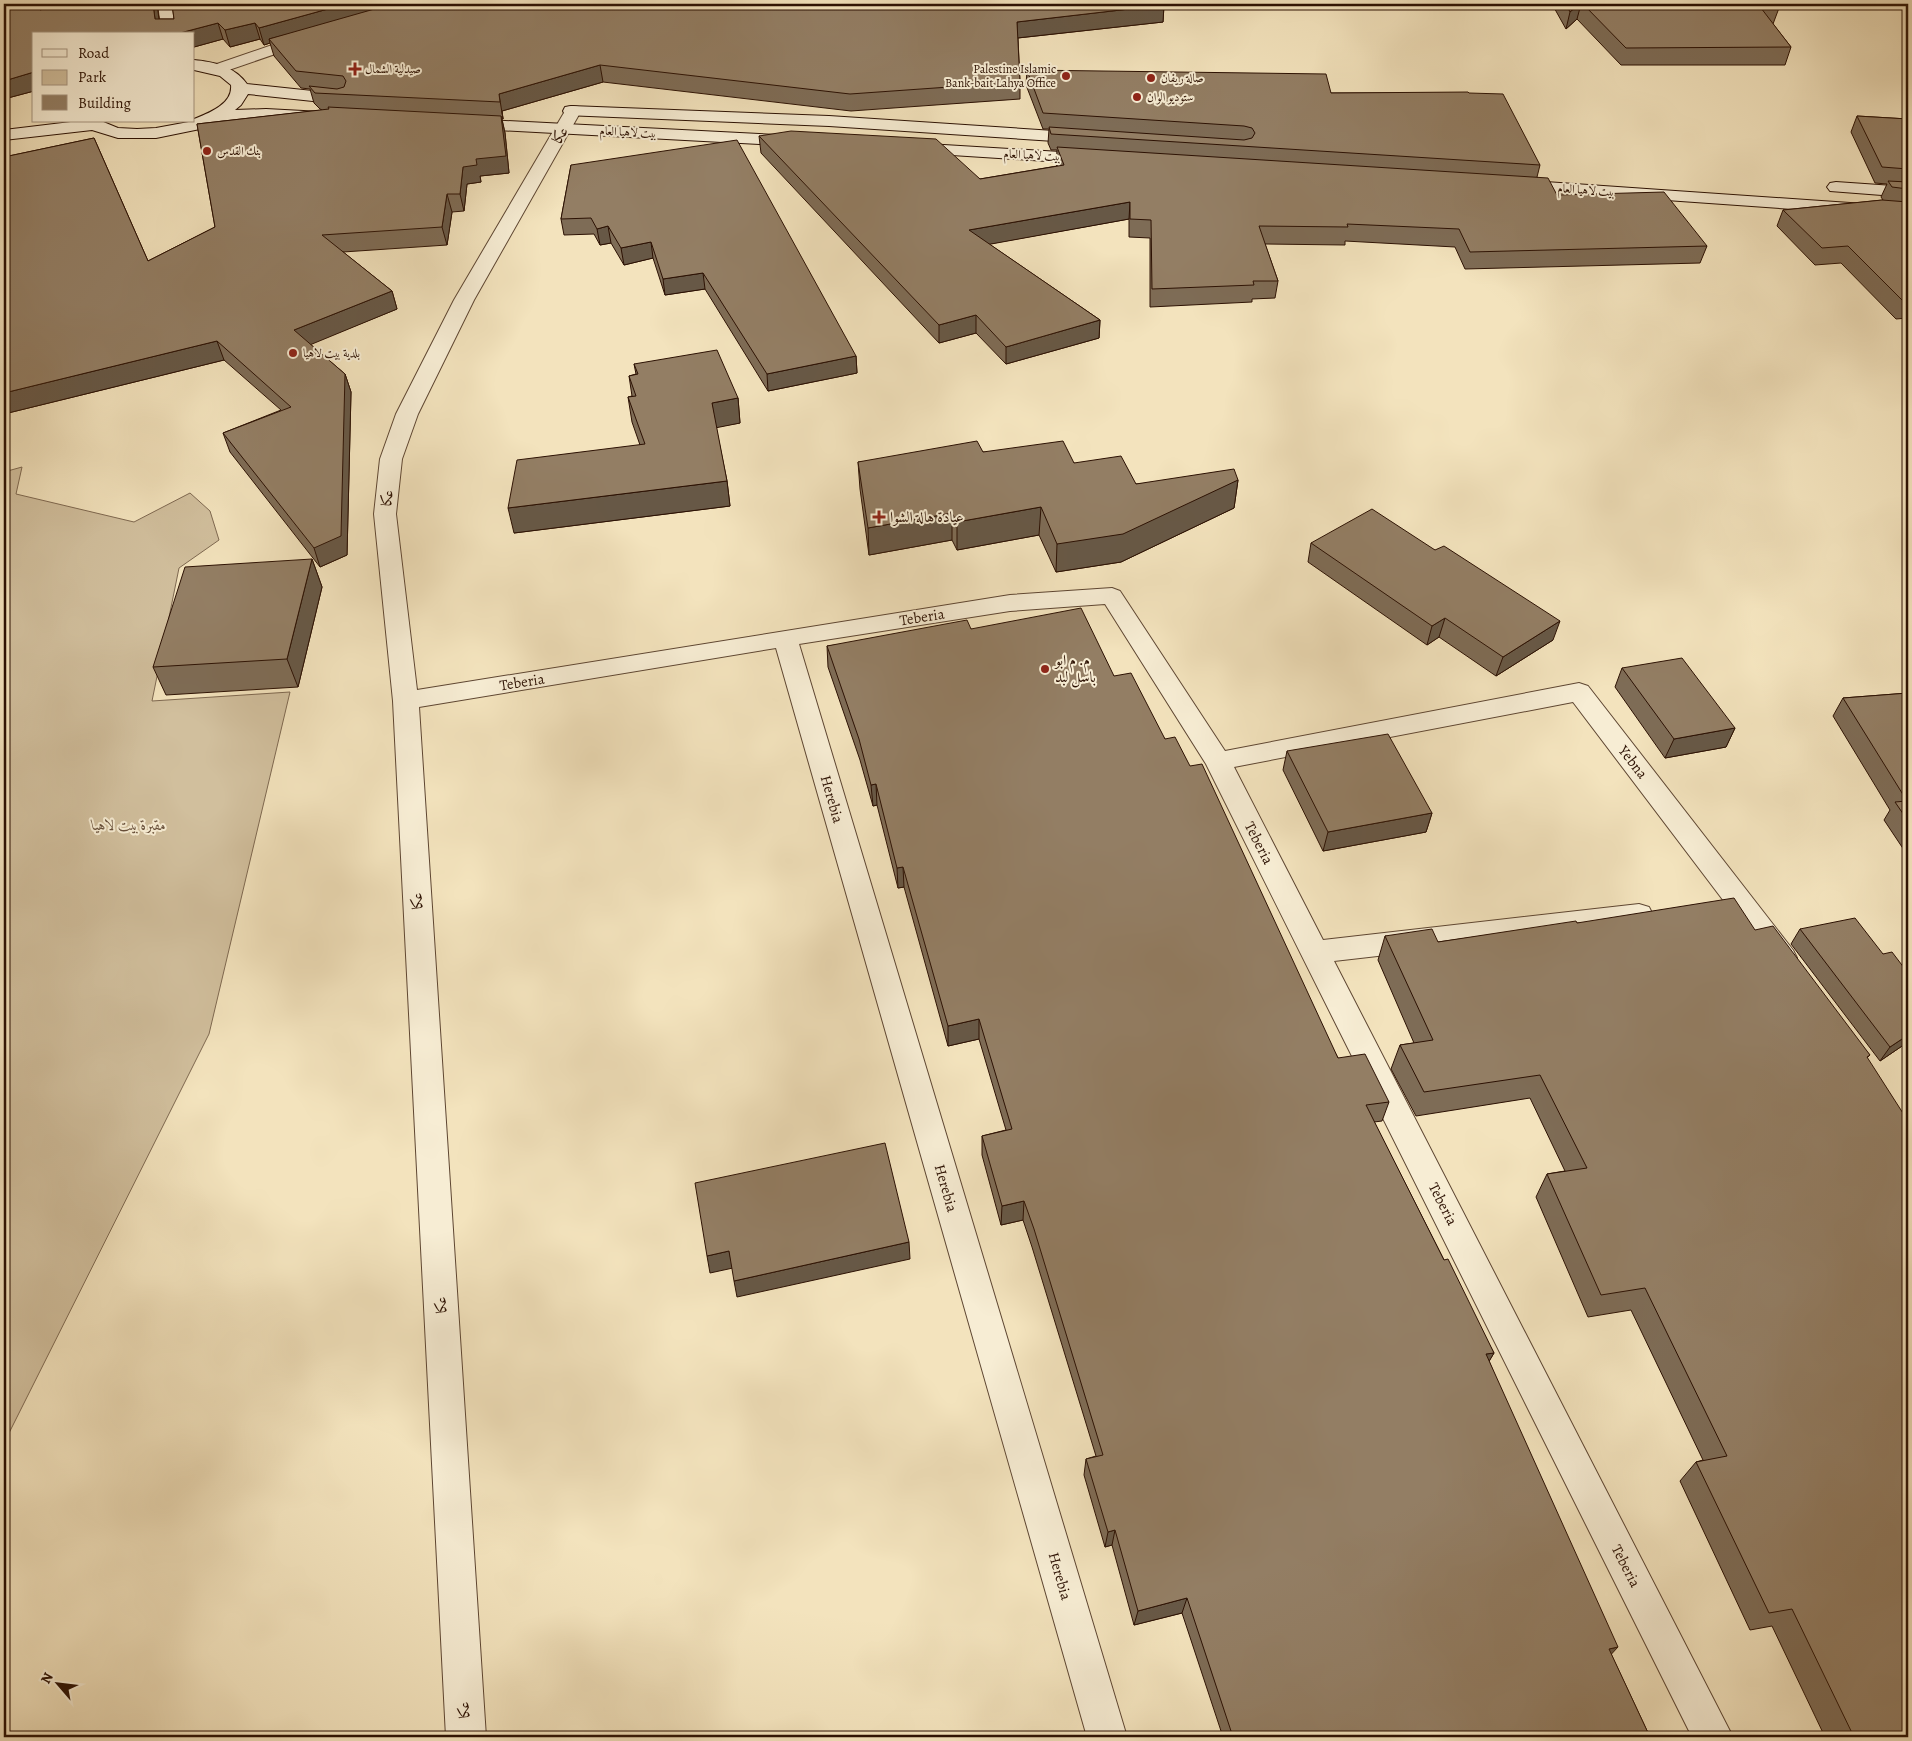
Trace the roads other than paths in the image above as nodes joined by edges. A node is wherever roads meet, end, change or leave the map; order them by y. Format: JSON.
{"nodes":[{"id":1,"x":166,"y":4,"type":"edge"},
{"id":2,"x":170,"y":32,"type":"edge"},
{"id":3,"x":318,"y":35,"type":"edge"},
{"id":4,"x":195,"y":65,"type":"edge"},
{"id":5,"x":217,"y":68,"type":"junction"},
{"id":6,"x":240,"y":88,"type":"junction"},
{"id":7,"x":353,"y":100,"type":"edge"},
{"id":8,"x":564,"y":110,"type":"joint"},
{"id":9,"x":216,"y":116,"type":"junction"},
{"id":10,"x":332,"y":117,"type":"edge"},
{"id":11,"x":90,"y":123,"type":"edge"},
{"id":12,"x":448,"y":123,"type":"edge"},
{"id":13,"x":564,"y":129,"type":"junction"},
{"id":14,"x":4,"y":135,"type":"edge"},
{"id":15,"x":1105,"y":140,"type":"edge"},
{"id":16,"x":810,"y":142,"type":"edge"},
{"id":17,"x":899,"y":147,"type":"edge"},
{"id":18,"x":1108,"y":160,"type":"edge"},
{"id":19,"x":1495,"y":184,"type":"edge"},
{"id":20,"x":1824,"y":186,"type":"dead end"},
{"id":21,"x":1908,"y":192,"type":"edge"},
{"id":22,"x":1908,"y":212,"type":"edge"},
{"id":23,"x":785,"y":638,"type":"junction"},
{"id":24,"x":406,"y":701,"type":"junction"},
{"id":25,"x":1218,"y":760,"type":"junction"},
{"id":26,"x":1742,"y":903,"type":"junction"},
{"id":27,"x":1712,"y":907,"type":"edge"},
{"id":28,"x":1662,"y":912,"type":"edge"},
{"id":29,"x":1315,"y":952,"type":"junction"},
{"id":30,"x":1795,"y":975,"type":"edge"},
{"id":31,"x":446,"y":1366,"type":"dead end"},
{"id":32,"x":466,"y":1737,"type":"edge"},
{"id":33,"x":1107,"y":1737,"type":"edge"},
{"id":34,"x":1713,"y":1737,"type":"edge"}],
"edges":[{"from":1,"to":2,"type":"street"},
{"from":3,"to":5,"type":"street"},
{"from":4,"to":5,"type":"street"},
{"from":5,"to":6,"type":"street"},
{"from":6,"to":7,"type":"street"},
{"from":6,"to":9,"type":"street"},
{"from":8,"to":13,"type":"street","name":"عكا"},
{"from":8,"to":15,"type":"street","name":"بيت لاهيا العام"},
{"from":9,"to":10,"type":"street"},
{"from":9,"to":11,"type":"street"},
{"from":11,"to":14,"type":"street"},
{"from":12,"to":13,"type":"street","name":"بيت لاهيا العام"},
{"from":13,"to":16,"type":"street","name":"بيت لاهيا العام"},
{"from":13,"to":24,"type":"street","name":"عكا"},
{"from":17,"to":18,"type":"street","name":"بيت لاهيا العام"},
{"from":19,"to":22,"type":"street","name":"بيت لاهيا العام"},
{"from":20,"to":21,"type":"street"},
{"from":23,"to":24,"type":"street","name":"Teberia"},
{"from":23,"to":25,"type":"street","name":"Teberia"},
{"from":23,"to":33,"type":"street","name":"Herebia"},
{"from":24,"to":32,"type":"street","name":"عكا"},
{"from":25,"to":26,"type":"street","name":"Yebna"},
{"from":25,"to":29,"type":"street","name":"Teberia"},
{"from":26,"to":27,"type":"street"},
{"from":26,"to":30,"type":"street","name":"Yebna"},
{"from":28,"to":29,"type":"street"},
{"from":29,"to":34,"type":"street","name":"Teberia"},
{"from":31,"to":32,"type":"street"}]}
